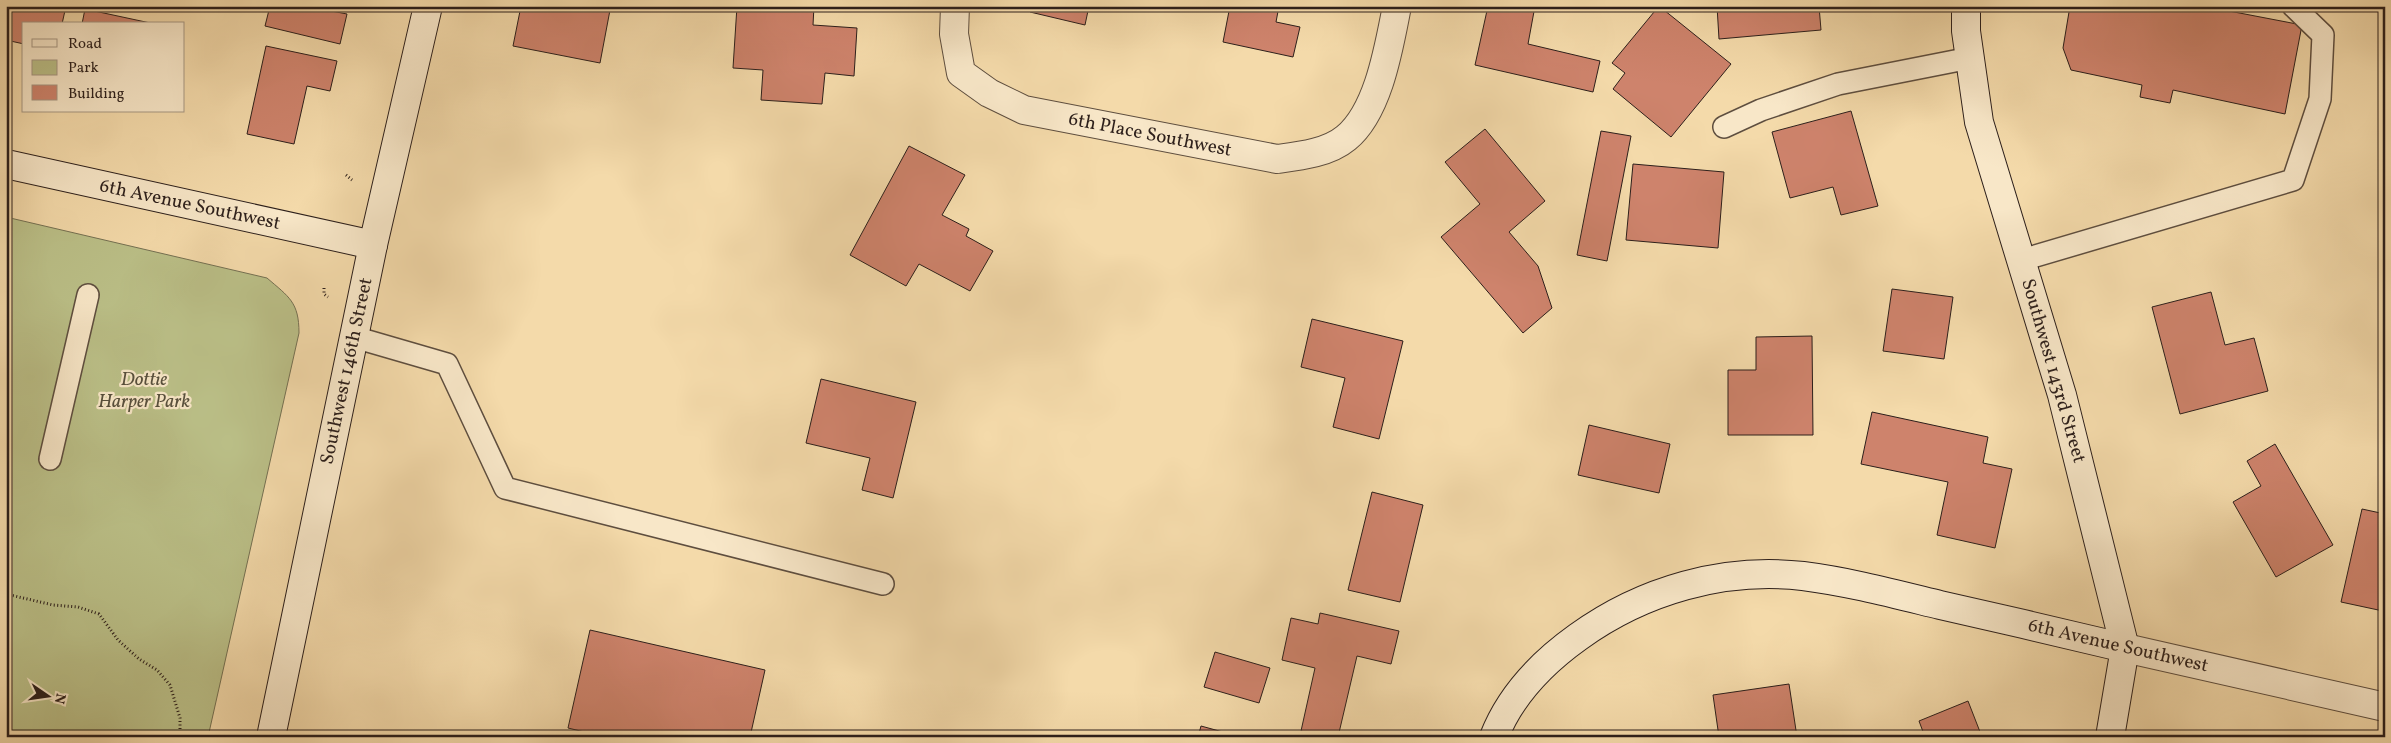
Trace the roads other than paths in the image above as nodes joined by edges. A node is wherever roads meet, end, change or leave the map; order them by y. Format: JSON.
{"nodes":[{"id":1,"x":428,"y":6,"type":"edge"},
{"id":2,"x":955,"y":6,"type":"edge"},
{"id":3,"x":1397,"y":6,"type":"edge"},
{"id":4,"x":1966,"y":6,"type":"edge"},
{"id":5,"x":2293,"y":6,"type":"edge"},
{"id":6,"x":1970,"y":58,"type":"junction"},
{"id":7,"x":1724,"y":127,"type":"dead end"},
{"id":8,"x":6,"y":164,"type":"edge"},
{"id":9,"x":373,"y":245,"type":"junction"},
{"id":10,"x":2022,"y":260,"type":"junction"},
{"id":11,"x":88,"y":294,"type":"dead end"},
{"id":12,"x":354,"y":337,"type":"junction"},
{"id":13,"x":50,"y":459,"type":"dead end"},
{"id":14,"x":884,"y":584,"type":"dead end"},
{"id":15,"x":2125,"y":648,"type":"junction"},
{"id":16,"x":2385,"y":707,"type":"edge"},
{"id":17,"x":271,"y":737,"type":"edge"},
{"id":18,"x":1494,"y":737,"type":"edge"},
{"id":19,"x":2110,"y":737,"type":"edge"}],
"edges":[{"from":1,"to":9,"type":"street","name":"Southwest 146th Street"},
{"from":2,"to":3,"type":"street","name":"6th Place Southwest"},
{"from":4,"to":6,"type":"street","name":"Southwest 143rd Street"},
{"from":5,"to":10,"type":"lane"},
{"from":6,"to":7,"type":"lane"},
{"from":6,"to":10,"type":"street","name":"Southwest 143rd Street"},
{"from":8,"to":9,"type":"street","name":"6th Avenue Southwest"},
{"from":9,"to":12,"type":"street","name":"Southwest 146th Street"},
{"from":10,"to":15,"type":"street","name":"Southwest 143rd Street"},
{"from":11,"to":13,"type":"lane"},
{"from":12,"to":14,"type":"lane"},
{"from":12,"to":17,"type":"street","name":"Southwest 146th Street"},
{"from":15,"to":16,"type":"street","name":"6th Avenue Southwest"},
{"from":15,"to":18,"type":"street","name":"6th Avenue Southwest"},
{"from":15,"to":19,"type":"street","name":"Southwest 143rd Street"}]}
